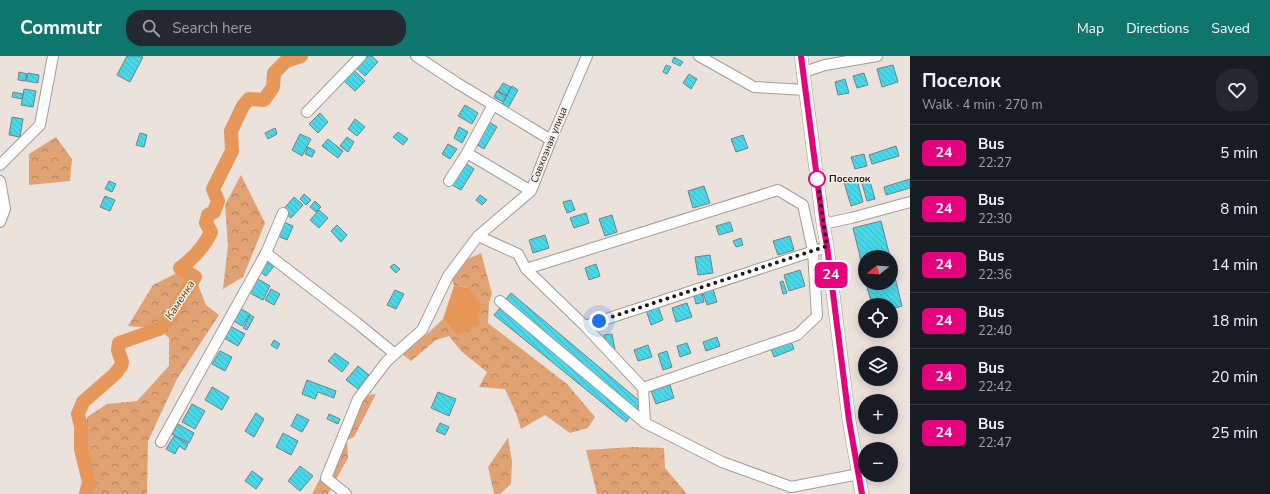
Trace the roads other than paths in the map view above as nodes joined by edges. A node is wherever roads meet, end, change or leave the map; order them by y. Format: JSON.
{"nodes":[{"id":1,"x":53,"y":56,"type":"edge"},
{"id":2,"x":361,"y":56,"type":"edge"},
{"id":3,"x":416,"y":56,"type":"edge"},
{"id":4,"x":586,"y":56,"type":"edge"},
{"id":5,"x":698,"y":56,"type":"edge"},
{"id":6,"x":801,"y":56,"type":"edge"},
{"id":7,"x":877,"y":56,"type":"edge"},
{"id":8,"x":824,"y":60,"type":"edge"},
{"id":9,"x":804,"y":72,"type":"junction"},
{"id":10,"x":806,"y":90,"type":"junction"},
{"id":11,"x":493,"y":105,"type":"junction"},
{"id":12,"x":307,"y":112,"type":"dead end"},
{"id":13,"x":551,"y":140,"type":"junction"},
{"id":14,"x":467,"y":153,"type":"junction"},
{"id":15,"x":0,"y":165,"type":"edge"},
{"id":16,"x":449,"y":181,"type":"dead end"},
{"id":17,"x":0,"y":182,"type":"edge"},
{"id":18,"x":531,"y":191,"type":"junction"},
{"id":19,"x":910,"y":202,"type":"edge"},
{"id":20,"x":283,"y":213,"type":"dead end"},
{"id":21,"x":0,"y":222,"type":"edge"},
{"id":22,"x":823,"y":224,"type":"junction"},
{"id":23,"x":478,"y":236,"type":"junction"},
{"id":24,"x":827,"y":246,"type":"junction"},
{"id":25,"x":814,"y":251,"type":"junction"},
{"id":26,"x":266,"y":253,"type":"junction"},
{"id":27,"x":526,"y":269,"type":"junction"},
{"id":28,"x":500,"y":301,"type":"dead end"},
{"id":29,"x":585,"y":326,"type":"junction"},
{"id":30,"x":395,"y":354,"type":"junction"},
{"id":31,"x":643,"y":388,"type":"junction"},
{"id":32,"x":645,"y":423,"type":"junction"},
{"id":33,"x":161,"y":442,"type":"dead end"},
{"id":34,"x":858,"y":469,"type":"edge"},
{"id":35,"x":858,"y":474,"type":"edge"},
{"id":36,"x":860,"y":482,"type":"edge"},
{"id":37,"x":346,"y":494,"type":"edge"},
{"id":38,"x":862,"y":494,"type":"edge"}],
"edges":[{"from":1,"to":15,"type":"street"},
{"from":2,"to":12,"type":"street"},
{"from":3,"to":11,"type":"street"},
{"from":4,"to":13,"type":"street","name":"Совхозная улица"},
{"from":5,"to":10,"type":"street"},
{"from":6,"to":9,"type":"main road"},
{"from":7,"to":8,"type":"street"},
{"from":8,"to":9,"type":"street"},
{"from":9,"to":10,"type":"main road"},
{"from":10,"to":22,"type":"main road"},
{"from":11,"to":13,"type":"street"},
{"from":11,"to":14,"type":"street"},
{"from":13,"to":18,"type":"street","name":"Совхозная улица"},
{"from":14,"to":16,"type":"street"},
{"from":14,"to":18,"type":"street"},
{"from":17,"to":21,"type":"street"},
{"from":18,"to":23,"type":"street","name":"Совхозная улица"},
{"from":19,"to":22,"type":"street"},
{"from":20,"to":26,"type":"street"},
{"from":22,"to":24,"type":"main road"},
{"from":23,"to":27,"type":"street"},
{"from":23,"to":30,"type":"street","name":"Совхозная улица"},
{"from":24,"to":25,"type":"street"},
{"from":24,"to":34,"type":"main road"},
{"from":25,"to":27,"type":"street"},
{"from":25,"to":29,"type":"street"},
{"from":25,"to":31,"type":"street"},
{"from":26,"to":30,"type":"street"},
{"from":26,"to":33,"type":"street"},
{"from":27,"to":29,"type":"street"},
{"from":28,"to":32,"type":"street"},
{"from":29,"to":31,"type":"street"},
{"from":30,"to":37,"type":"street","name":"Совхозная улица"},
{"from":31,"to":32,"type":"street"},
{"from":32,"to":35,"type":"street"},
{"from":36,"to":38,"type":"main road"}]}
